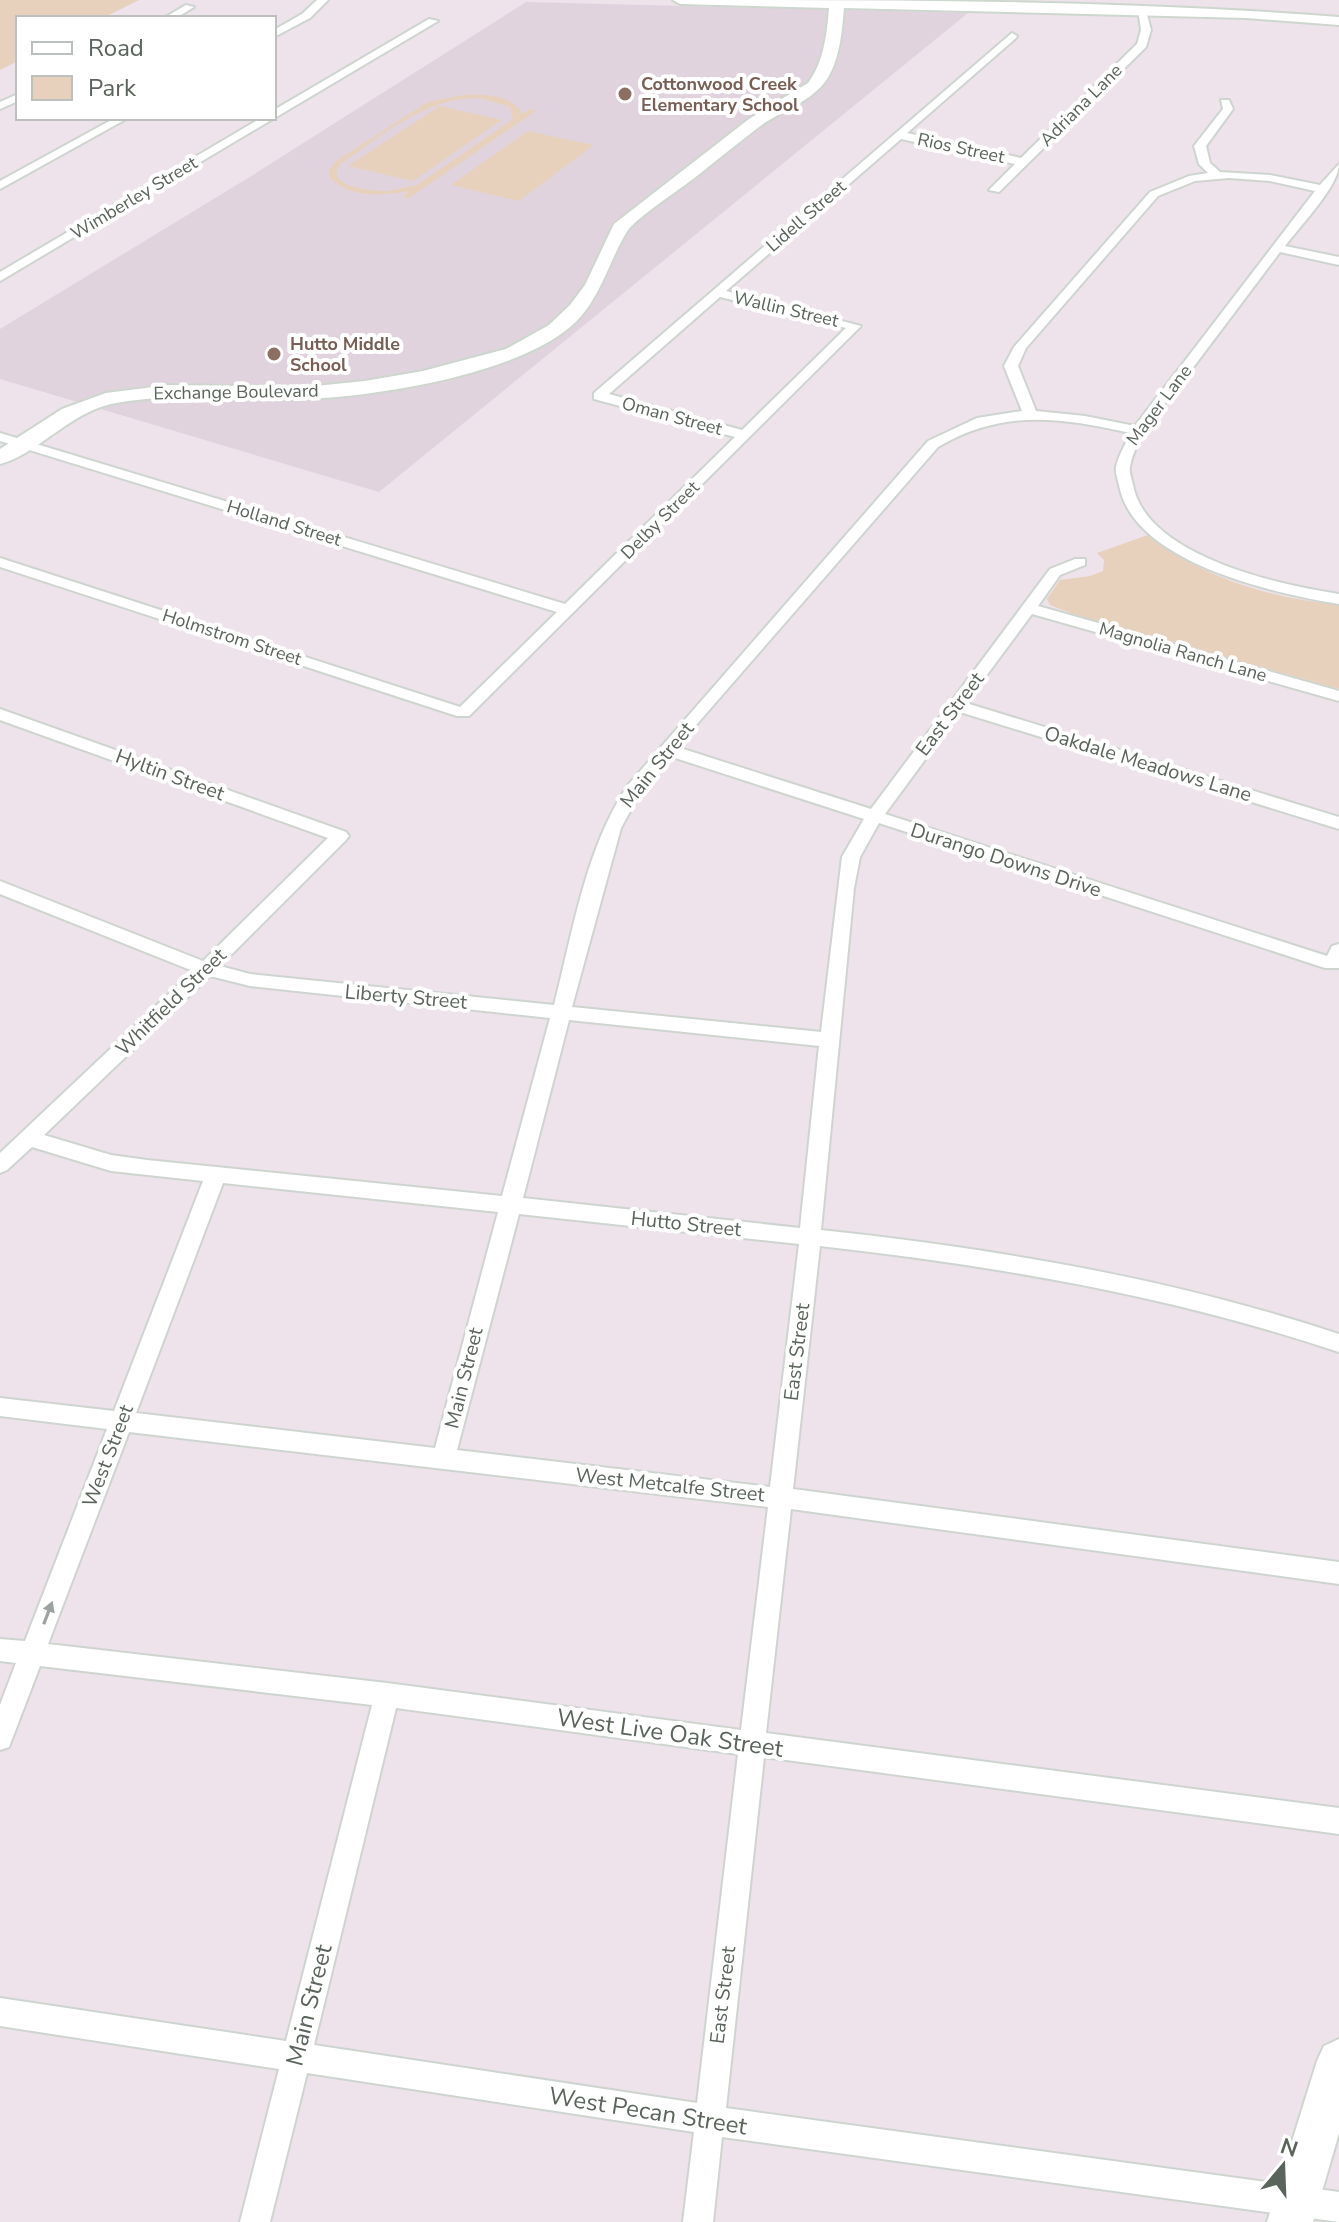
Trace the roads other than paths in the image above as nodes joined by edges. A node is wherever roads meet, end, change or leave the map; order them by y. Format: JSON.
{"nodes":[{"id":1,"x":323,"y":0,"type":"edge"},
{"id":2,"x":680,"y":0,"type":"edge"},
{"id":3,"x":837,"y":2,"type":"edge"},
{"id":4,"x":189,"y":7,"type":"dead end"},
{"id":5,"x":1141,"y":11,"type":"junction"},
{"id":6,"x":173,"y":16,"type":"edge"},
{"id":7,"x":433,"y":21,"type":"dead end"},
{"id":8,"x":1339,"y":21,"type":"edge"},
{"id":9,"x":276,"y":33,"type":"edge"},
{"id":10,"x":1012,"y":36,"type":"dead end"},
{"id":11,"x":1225,"y":102,"type":"dead end"},
{"id":12,"x":276,"y":114,"type":"edge"},
{"id":13,"x":119,"y":120,"type":"edge"},
{"id":14,"x":266,"y":120,"type":"edge"},
{"id":15,"x":899,"y":135,"type":"junction"},
{"id":16,"x":1023,"y":162,"type":"junction"},
{"id":17,"x":1339,"y":167,"type":"edge"},
{"id":18,"x":1216,"y":175,"type":"junction"},
{"id":19,"x":0,"y":186,"type":"edge"},
{"id":20,"x":1324,"y":189,"type":"junction"},
{"id":21,"x":995,"y":190,"type":"dead end"},
{"id":22,"x":1278,"y":248,"type":"junction"},
{"id":23,"x":1339,"y":261,"type":"edge"},
{"id":24,"x":0,"y":277,"type":"edge"},
{"id":25,"x":717,"y":293,"type":"junction"},
{"id":26,"x":855,"y":326,"type":"joint"},
{"id":27,"x":599,"y":396,"type":"joint"},
{"id":28,"x":1030,"y":413,"type":"junction"},
{"id":29,"x":1138,"y":431,"type":"junction"},
{"id":30,"x":745,"y":435,"type":"junction"},
{"id":31,"x":0,"y":437,"type":"edge"},
{"id":32,"x":22,"y":443,"type":"junction"},
{"id":33,"x":0,"y":458,"type":"edge"},
{"id":34,"x":0,"y":562,"type":"edge"},
{"id":35,"x":1080,"y":562,"type":"dead end"},
{"id":36,"x":1339,"y":599,"type":"edge"},
{"id":37,"x":1028,"y":608,"type":"junction"},
{"id":38,"x":568,"y":610,"type":"junction"},
{"id":39,"x":1339,"y":696,"type":"edge"},
{"id":40,"x":956,"y":705,"type":"junction"},
{"id":41,"x":463,"y":713,"type":"joint"},
{"id":42,"x":0,"y":714,"type":"edge"},
{"id":43,"x":666,"y":749,"type":"junction"},
{"id":44,"x":873,"y":818,"type":"junction"},
{"id":45,"x":1339,"y":823,"type":"edge"},
{"id":46,"x":340,"y":836,"type":"joint"},
{"id":47,"x":0,"y":887,"type":"edge"},
{"id":48,"x":1339,"y":950,"type":"edge"},
{"id":49,"x":206,"y":969,"type":"junction"},
{"id":50,"x":560,"y":1011,"type":"junction"},
{"id":51,"x":828,"y":1040,"type":"junction"},
{"id":52,"x":28,"y":1138,"type":"junction"},
{"id":53,"x":0,"y":1165,"type":"edge"},
{"id":54,"x":216,"y":1174,"type":"junction"},
{"id":55,"x":508,"y":1206,"type":"junction"},
{"id":56,"x":810,"y":1237,"type":"junction"},
{"id":57,"x":1339,"y":1343,"type":"edge"},
{"id":58,"x":0,"y":1407,"type":"edge"},
{"id":59,"x":122,"y":1421,"type":"junction"},
{"id":60,"x":443,"y":1460,"type":"junction"},
{"id":61,"x":781,"y":1498,"type":"junction"},
{"id":62,"x":1339,"y":1573,"type":"edge"},
{"id":63,"x":0,"y":1650,"type":"edge"},
{"id":64,"x":32,"y":1655,"type":"junction"},
{"id":65,"x":387,"y":1695,"type":"junction"},
{"id":66,"x":0,"y":1738,"type":"edge"},
{"id":67,"x":752,"y":1744,"type":"junction"},
{"id":68,"x":1339,"y":1821,"type":"edge"},
{"id":69,"x":0,"y":2012,"type":"edge"},
{"id":70,"x":296,"y":2057,"type":"junction"},
{"id":71,"x":1339,"y":2061,"type":"edge"},
{"id":72,"x":709,"y":2120,"type":"junction"},
{"id":73,"x":1339,"y":2207,"type":"edge"},
{"id":74,"x":1294,"y":2212,"type":"edge"},
{"id":75,"x":255,"y":2222,"type":"edge"},
{"id":76,"x":698,"y":2222,"type":"edge"}],
"edges":[{"from":1,"to":9,"type":"street"},
{"from":2,"to":3,"type":"street"},
{"from":3,"to":5,"type":"street"},
{"from":3,"to":32,"type":"street","name":"Exchange Boulevard"},
{"from":4,"to":6,"type":"street"},
{"from":5,"to":8,"type":"street"},
{"from":5,"to":16,"type":"street","name":"Adriana Lane"},
{"from":7,"to":12,"type":"street","name":"Wimberley Street"},
{"from":10,"to":15,"type":"street","name":"Lidell Street"},
{"from":11,"to":18,"type":"street"},
{"from":13,"to":19,"type":"street"},
{"from":14,"to":24,"type":"street","name":"Wimberley Street"},
{"from":15,"to":16,"type":"street","name":"Rios Street"},
{"from":15,"to":25,"type":"street","name":"Lidell Street"},
{"from":16,"to":21,"type":"street","name":"Adriana Lane"},
{"from":17,"to":20,"type":"street","name":"Mager Lane"},
{"from":18,"to":20,"type":"street"},
{"from":18,"to":28,"type":"street"},
{"from":20,"to":22,"type":"street","name":"Mager Lane"},
{"from":22,"to":23,"type":"street"},
{"from":22,"to":29,"type":"street","name":"Mager Lane"},
{"from":25,"to":26,"type":"street","name":"Wallin Street"},
{"from":25,"to":27,"type":"street","name":"Lidell Street"},
{"from":26,"to":30,"type":"street","name":"Delby Street"},
{"from":27,"to":30,"type":"street","name":"Oman Street"},
{"from":28,"to":29,"type":"street","name":"Main Street"},
{"from":28,"to":43,"type":"street","name":"Main Street"},
{"from":29,"to":36,"type":"street","name":"Mager Lane"},
{"from":30,"to":38,"type":"street","name":"Delby Street"},
{"from":31,"to":32,"type":"street","name":"Holland Street"},
{"from":32,"to":33,"type":"street","name":"Exchange Boulevard"},
{"from":32,"to":38,"type":"street","name":"Holland Street"},
{"from":34,"to":41,"type":"street","name":"Holmstrom Street"},
{"from":35,"to":37,"type":"street","name":"East Street"},
{"from":37,"to":39,"type":"street","name":"Magnolia Ranch Lane"},
{"from":37,"to":40,"type":"street","name":"East Street"},
{"from":38,"to":41,"type":"street","name":"Delby Street"},
{"from":40,"to":44,"type":"street","name":"East Street"},
{"from":40,"to":45,"type":"street","name":"Oakdale Meadows Lane"},
{"from":42,"to":46,"type":"street","name":"Hyltin Street"},
{"from":43,"to":44,"type":"street","name":"Durango Downs Drive"},
{"from":43,"to":50,"type":"street","name":"Main Street"},
{"from":44,"to":48,"type":"street","name":"Durango Downs Drive"},
{"from":44,"to":51,"type":"street","name":"East Street"},
{"from":46,"to":49,"type":"street","name":"Whitfield Street"},
{"from":47,"to":49,"type":"street","name":"Liberty Street"},
{"from":49,"to":50,"type":"street","name":"Liberty Street"},
{"from":49,"to":52,"type":"street","name":"Whitfield Street"},
{"from":50,"to":51,"type":"street","name":"Liberty Street"},
{"from":50,"to":55,"type":"street","name":"Main Street"},
{"from":51,"to":56,"type":"street","name":"East Street"},
{"from":52,"to":53,"type":"street","name":"Whitfield Street"},
{"from":52,"to":54,"type":"street","name":"Hutto Street"},
{"from":54,"to":55,"type":"street","name":"Hutto Street"},
{"from":54,"to":59,"type":"street","name":"West Street"},
{"from":55,"to":56,"type":"street","name":"Hutto Street"},
{"from":55,"to":60,"type":"street","name":"Main Street"},
{"from":56,"to":57,"type":"street","name":"Hutto Street"},
{"from":56,"to":61,"type":"street","name":"East Street"},
{"from":58,"to":59,"type":"street","name":"West Metcalfe Street"},
{"from":59,"to":60,"type":"street","name":"West Metcalfe Street"},
{"from":64,"to":59,"type":"street","name":"West Street","one_way":true},
{"from":60,"to":61,"type":"street","name":"West Metcalfe Street"},
{"from":61,"to":62,"type":"street","name":"West Metcalfe Street"},
{"from":61,"to":67,"type":"street","name":"East Street"},
{"from":63,"to":64,"type":"street","name":"West Live Oak Street"},
{"from":64,"to":65,"type":"street","name":"West Live Oak Street"},
{"from":64,"to":66,"type":"street","name":"West Street"},
{"from":65,"to":67,"type":"street","name":"West Live Oak Street"},
{"from":65,"to":70,"type":"street","name":"Main Street"},
{"from":67,"to":68,"type":"street","name":"West Live Oak Street"},
{"from":67,"to":72,"type":"street","name":"East Street"},
{"from":69,"to":70,"type":"street","name":"West Pecan Street"},
{"from":70,"to":72,"type":"street","name":"West Pecan Street"},
{"from":70,"to":75,"type":"street","name":"Main Street"},
{"from":71,"to":74,"type":"street"},
{"from":72,"to":74,"type":"street","name":"West Pecan Street"},
{"from":72,"to":76,"type":"street","name":"East Street"},
{"from":73,"to":74,"type":"street","name":"West Pecan Street"}]}
